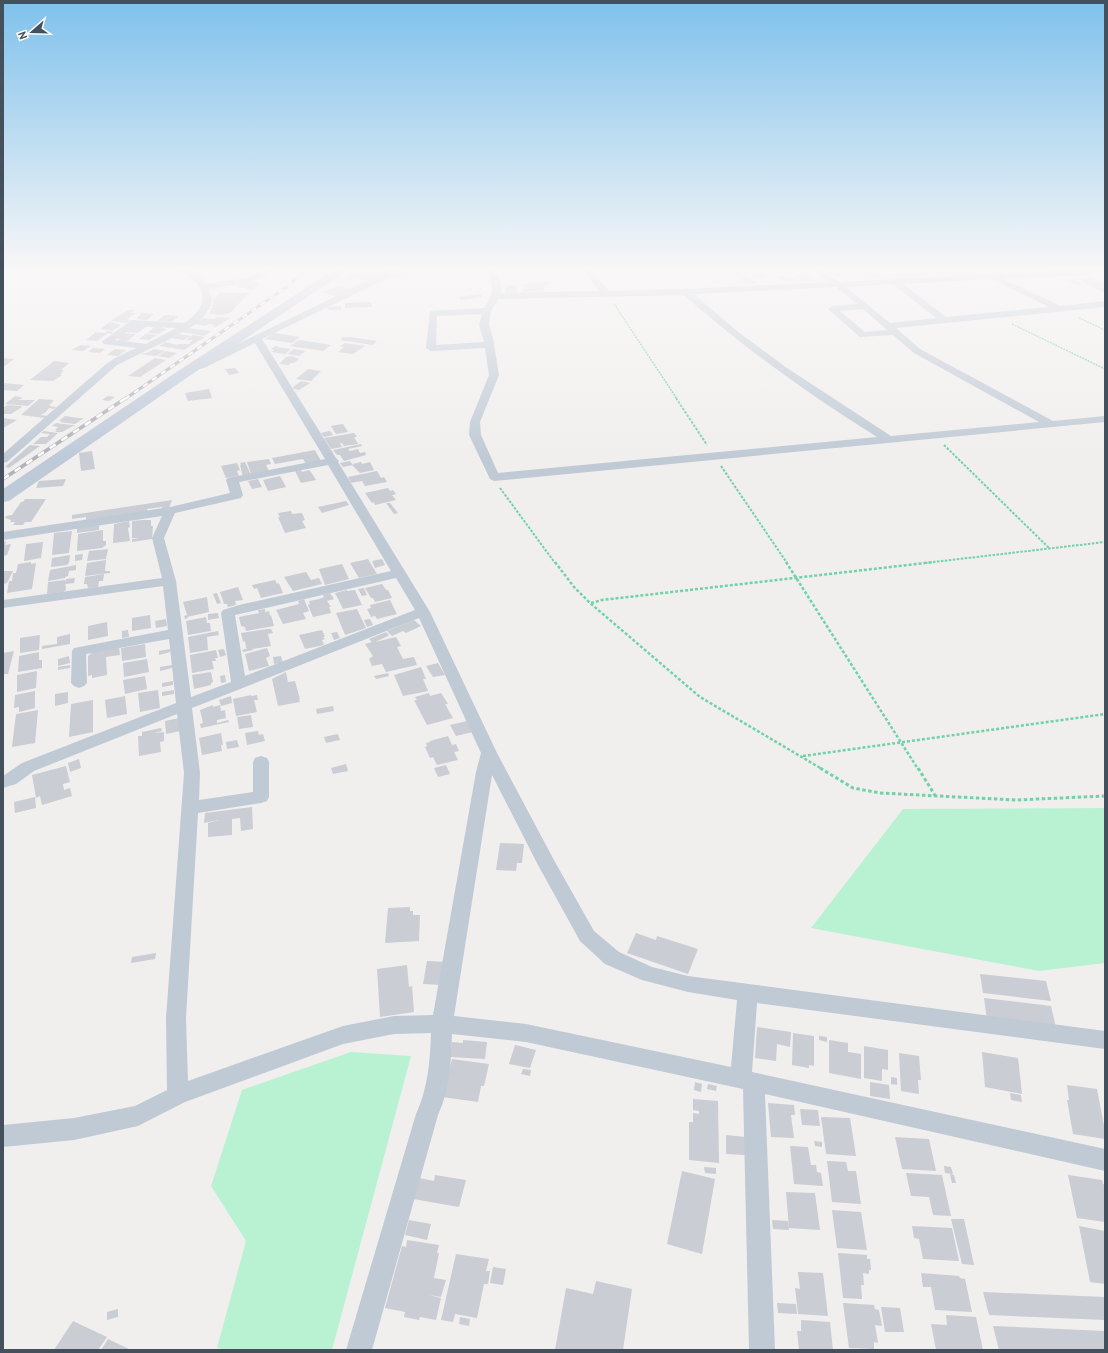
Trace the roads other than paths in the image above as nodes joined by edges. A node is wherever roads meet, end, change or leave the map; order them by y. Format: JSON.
{"nodes":[{"id":1,"x":121,"y":331,"type":"edge"},
{"id":2,"x":176,"y":331,"type":"edge"},
{"id":3,"x":249,"y":331,"type":"edge"},
{"id":4,"x":271,"y":331,"type":"edge"},
{"id":5,"x":432,"y":331,"type":"edge"},
{"id":6,"x":485,"y":331,"type":"edge"},
{"id":7,"x":733,"y":331,"type":"edge"},
{"id":8,"x":858,"y":331,"type":"edge"},
{"id":9,"x":882,"y":331,"type":"edge"},
{"id":10,"x":894,"y":331,"type":"edge"},
{"id":11,"x":257,"y":338,"type":"junction"},
{"id":12,"x":489,"y":346,"type":"junction"},
{"id":13,"x":148,"y":347,"type":"junction"},
{"id":14,"x":190,"y":370,"type":"junction"},
{"id":15,"x":1105,"y":419,"type":"edge"},
{"id":16,"x":1051,"y":424,"type":"junction"},
{"id":17,"x":888,"y":439,"type":"junction"},
{"id":18,"x":3,"y":460,"type":"edge"},
{"id":19,"x":332,"y":461,"type":"junction"},
{"id":20,"x":3,"y":497,"type":"edge"},
{"id":21,"x":170,"y":511,"type":"junction"},
{"id":22,"x":3,"y":536,"type":"edge"},
{"id":23,"x":400,"y":573,"type":"junction"},
{"id":24,"x":170,"y":581,"type":"junction"},
{"id":25,"x":3,"y":604,"type":"edge"},
{"id":26,"x":423,"y":612,"type":"junction"},
{"id":27,"x":176,"y":633,"type":"junction"},
{"id":28,"x":79,"y":683,"type":"dead end"},
{"id":29,"x":239,"y":684,"type":"junction"},
{"id":30,"x":185,"y":706,"type":"junction"},
{"id":31,"x":489,"y":753,"type":"junction"},
{"id":32,"x":261,"y":762,"type":"dead end"},
{"id":33,"x":3,"y":782,"type":"edge"},
{"id":34,"x":190,"y":808,"type":"junction"},
{"id":35,"x":748,"y":993,"type":"junction"},
{"id":36,"x":442,"y":1024,"type":"junction"},
{"id":37,"x":1105,"y":1040,"type":"edge"},
{"id":38,"x":748,"y":1080,"type":"junction"},
{"id":39,"x":178,"y":1096,"type":"junction"},
{"id":40,"x":3,"y":1136,"type":"edge"},
{"id":41,"x":1105,"y":1160,"type":"edge"},
{"id":42,"x":359,"y":1350,"type":"edge"},
{"id":43,"x":762,"y":1350,"type":"edge"}],
"edges":[{"from":1,"to":13,"type":"street"},
{"from":2,"to":13,"type":"street"},
{"from":3,"to":14,"type":"street"},
{"from":4,"to":11,"type":"street"},
{"from":5,"to":12,"type":"street"},
{"from":6,"to":12,"type":"street"},
{"from":7,"to":17,"type":"street"},
{"from":8,"to":9,"type":"street"},
{"from":10,"to":16,"type":"street"},
{"from":11,"to":14,"type":"street"},
{"from":11,"to":19,"type":"street"},
{"from":12,"to":17,"type":"street"},
{"from":13,"to":18,"type":"street"},
{"from":14,"to":20,"type":"street"},
{"from":15,"to":16,"type":"street"},
{"from":16,"to":17,"type":"street"},
{"from":19,"to":21,"type":"street"},
{"from":19,"to":23,"type":"street"},
{"from":21,"to":22,"type":"street"},
{"from":21,"to":24,"type":"street"},
{"from":23,"to":26,"type":"street"},
{"from":23,"to":29,"type":"street"},
{"from":24,"to":25,"type":"street"},
{"from":24,"to":27,"type":"street"},
{"from":26,"to":29,"type":"street"},
{"from":26,"to":31,"type":"street"},
{"from":27,"to":28,"type":"street"},
{"from":27,"to":30,"type":"street"},
{"from":29,"to":30,"type":"street"},
{"from":30,"to":33,"type":"street"},
{"from":30,"to":34,"type":"street"},
{"from":31,"to":35,"type":"street"},
{"from":31,"to":36,"type":"street"},
{"from":32,"to":34,"type":"street"},
{"from":34,"to":39,"type":"street"},
{"from":35,"to":37,"type":"street"},
{"from":35,"to":38,"type":"street"},
{"from":36,"to":38,"type":"street"},
{"from":36,"to":39,"type":"street"},
{"from":36,"to":42,"type":"street"},
{"from":38,"to":41,"type":"street"},
{"from":38,"to":43,"type":"street"},
{"from":39,"to":40,"type":"street"}]}
